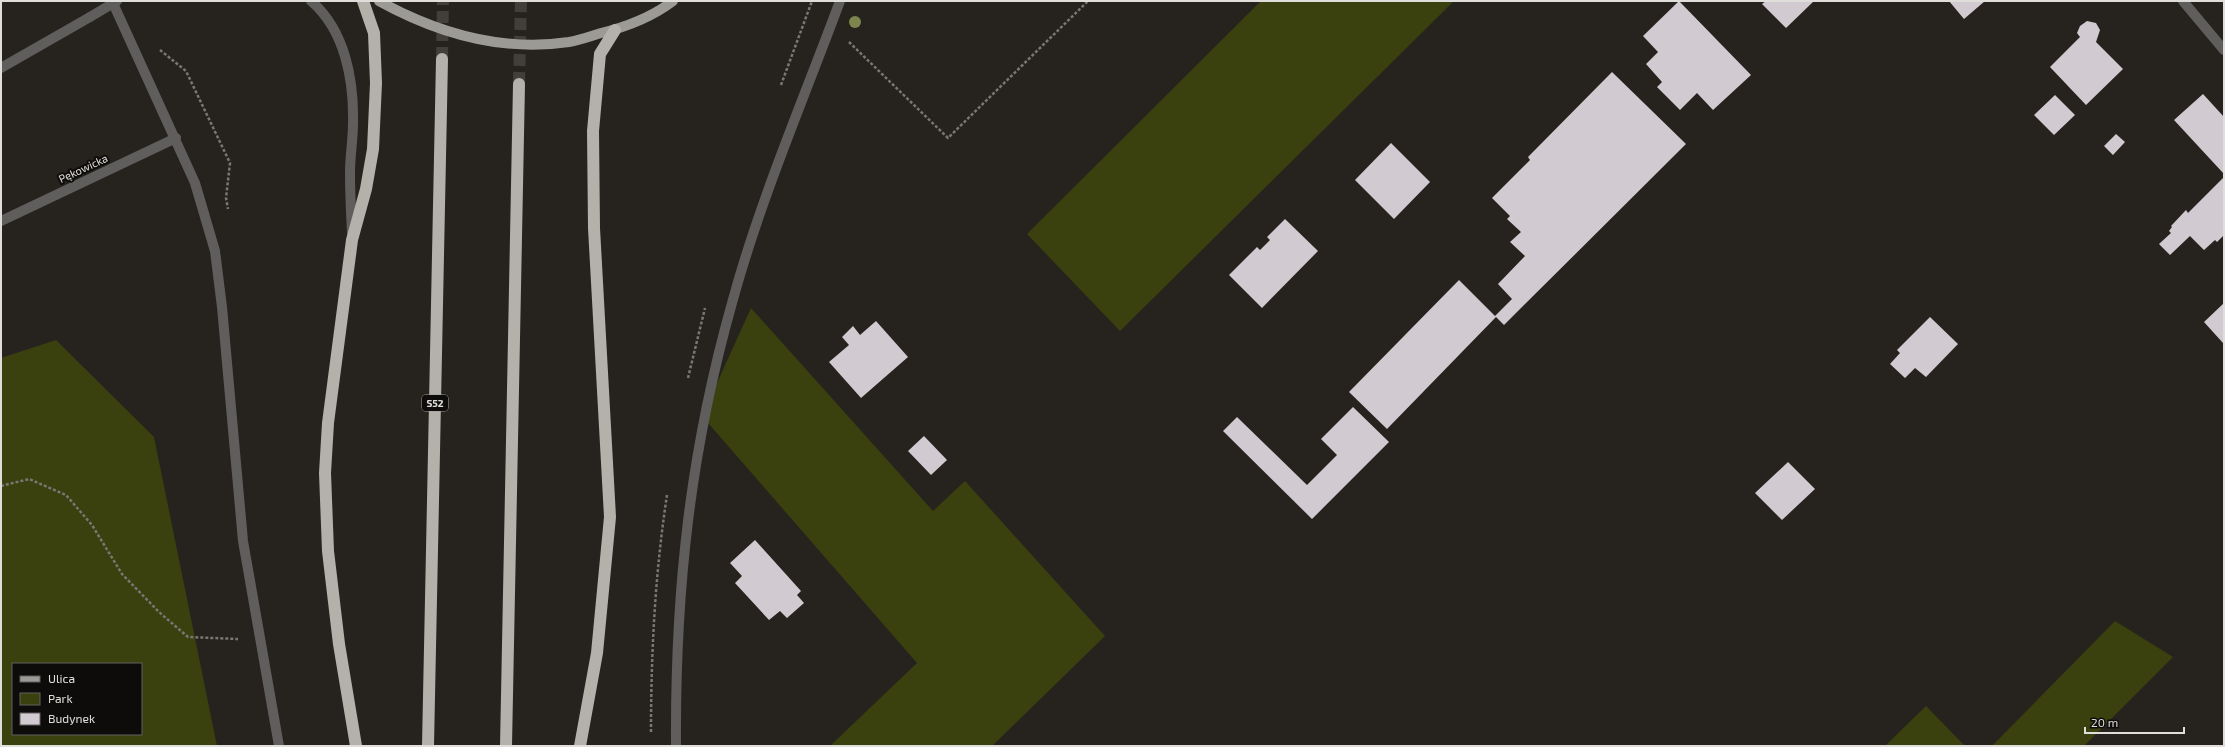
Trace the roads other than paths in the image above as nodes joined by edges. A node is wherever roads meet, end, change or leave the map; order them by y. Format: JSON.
{"nodes":[{"id":1,"x":112,"y":1,"type":"edge"},
{"id":2,"x":117,"y":1,"type":"edge"},
{"id":3,"x":311,"y":1,"type":"edge"},
{"id":4,"x":363,"y":1,"type":"edge"},
{"id":5,"x":379,"y":1,"type":"edge"},
{"id":6,"x":673,"y":1,"type":"edge"},
{"id":7,"x":840,"y":1,"type":"edge"},
{"id":8,"x":2182,"y":1,"type":"edge"},
{"id":9,"x":615,"y":30,"type":"junction"},
{"id":10,"x":2224,"y":50,"type":"edge"},
{"id":11,"x":442,"y":59,"type":"tunnel mouth"},
{"id":12,"x":1,"y":68,"type":"edge"},
{"id":13,"x":519,"y":84,"type":"tunnel mouth"},
{"id":14,"x":176,"y":138,"type":"junction"},
{"id":15,"x":1,"y":221,"type":"edge"},
{"id":16,"x":352,"y":240,"type":"junction"},
{"id":17,"x":279,"y":746,"type":"edge"},
{"id":18,"x":356,"y":746,"type":"edge"},
{"id":19,"x":428,"y":746,"type":"edge"},
{"id":20,"x":506,"y":746,"type":"edge"},
{"id":21,"x":580,"y":746,"type":"edge"},
{"id":22,"x":676,"y":746,"type":"edge"}],
"edges":[{"from":1,"to":14,"type":"street"},
{"from":2,"to":12,"type":"street","bridge":true},
{"from":3,"to":16,"type":"street"},
{"from":4,"to":16,"type":"highway"},
{"from":5,"to":9,"type":"main road"},
{"from":6,"to":9,"type":"main road"},
{"from":7,"to":22,"type":"street"},
{"from":8,"to":10,"type":"street"},
{"from":9,"to":21,"type":"highway"},
{"from":11,"to":19,"type":"highway","number":"S52"},
{"from":13,"to":20,"type":"highway"},
{"from":14,"to":15,"type":"street","name":"Pękowicka"},
{"from":14,"to":17,"type":"street"},
{"from":16,"to":18,"type":"highway"}]}
